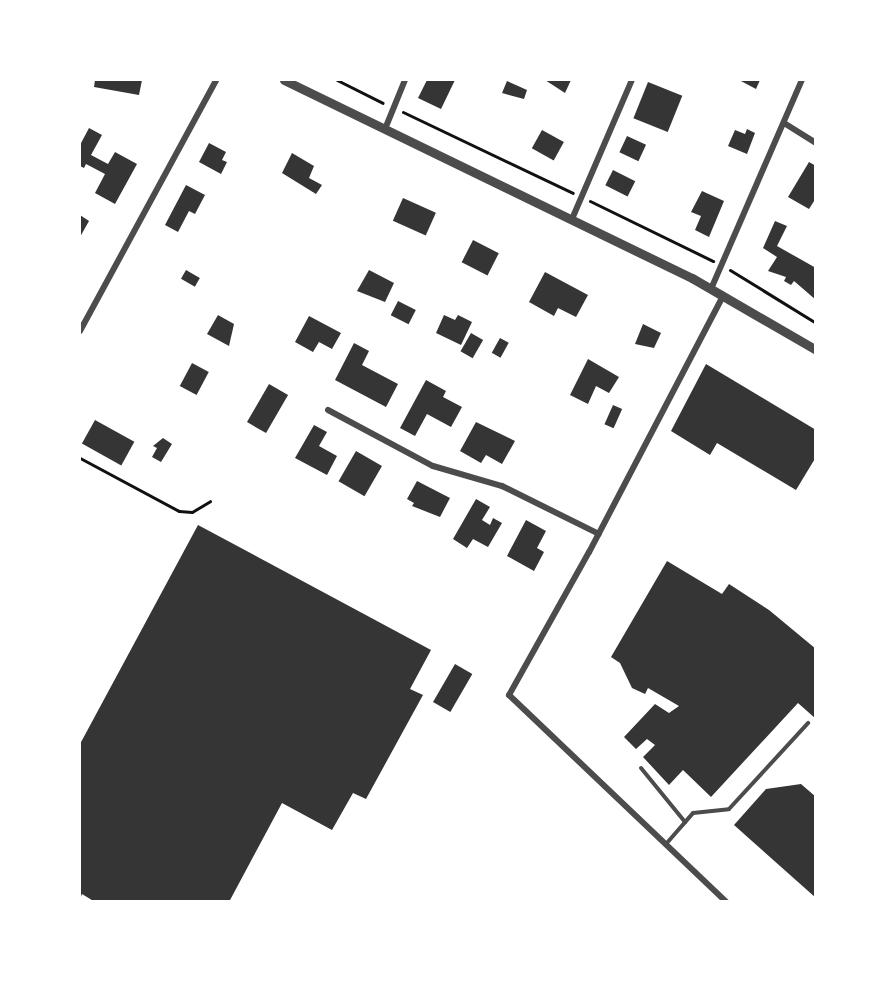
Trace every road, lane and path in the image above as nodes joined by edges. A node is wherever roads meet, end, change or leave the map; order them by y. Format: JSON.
{"nodes":[{"id":1,"x":216,"y":80,"type":"edge"},
{"id":2,"x":286,"y":80,"type":"edge"},
{"id":3,"x":405,"y":80,"type":"edge"},
{"id":4,"x":632,"y":80,"type":"edge"},
{"id":5,"x":802,"y":80,"type":"edge"},
{"id":6,"x":784,"y":123,"type":"junction"},
{"id":7,"x":385,"y":129,"type":"junction"},
{"id":8,"x":816,"y":143,"type":"edge"},
{"id":9,"x":572,"y":219,"type":"junction"},
{"id":10,"x":711,"y":289,"type":"junction"},
{"id":11,"x":723,"y":296,"type":"junction"},
{"id":12,"x":80,"y":331,"type":"edge"},
{"id":13,"x":816,"y":351,"type":"edge"},
{"id":14,"x":328,"y":410,"type":"dead end"},
{"id":15,"x":80,"y":458,"type":"edge"},
{"id":16,"x":210,"y":501,"type":"dead end"},
{"id":17,"x":599,"y":534,"type":"junction"},
{"id":18,"x":808,"y":723,"type":"dead end"},
{"id":19,"x":641,"y":768,"type":"dead end"},
{"id":20,"x":685,"y":822,"type":"junction"},
{"id":21,"x":666,"y":844,"type":"junction"},
{"id":22,"x":726,"y":902,"type":"edge"}],
"edges":[{"from":1,"to":12,"type":"street"},
{"from":2,"to":7,"type":"street"},
{"from":3,"to":7,"type":"street"},
{"from":4,"to":9,"type":"street"},
{"from":5,"to":6,"type":"street"},
{"from":6,"to":8,"type":"street"},
{"from":6,"to":10,"type":"street"},
{"from":7,"to":9,"type":"street"},
{"from":9,"to":10,"type":"street"},
{"from":10,"to":11,"type":"street"},
{"from":11,"to":13,"type":"street"},
{"from":11,"to":17,"type":"street"},
{"from":14,"to":17,"type":"street"},
{"from":15,"to":16,"type":"path"},
{"from":17,"to":21,"type":"street"},
{"from":18,"to":20,"type":"lane"},
{"from":19,"to":20,"type":"lane"},
{"from":20,"to":21,"type":"lane"},
{"from":21,"to":22,"type":"street"}]}
